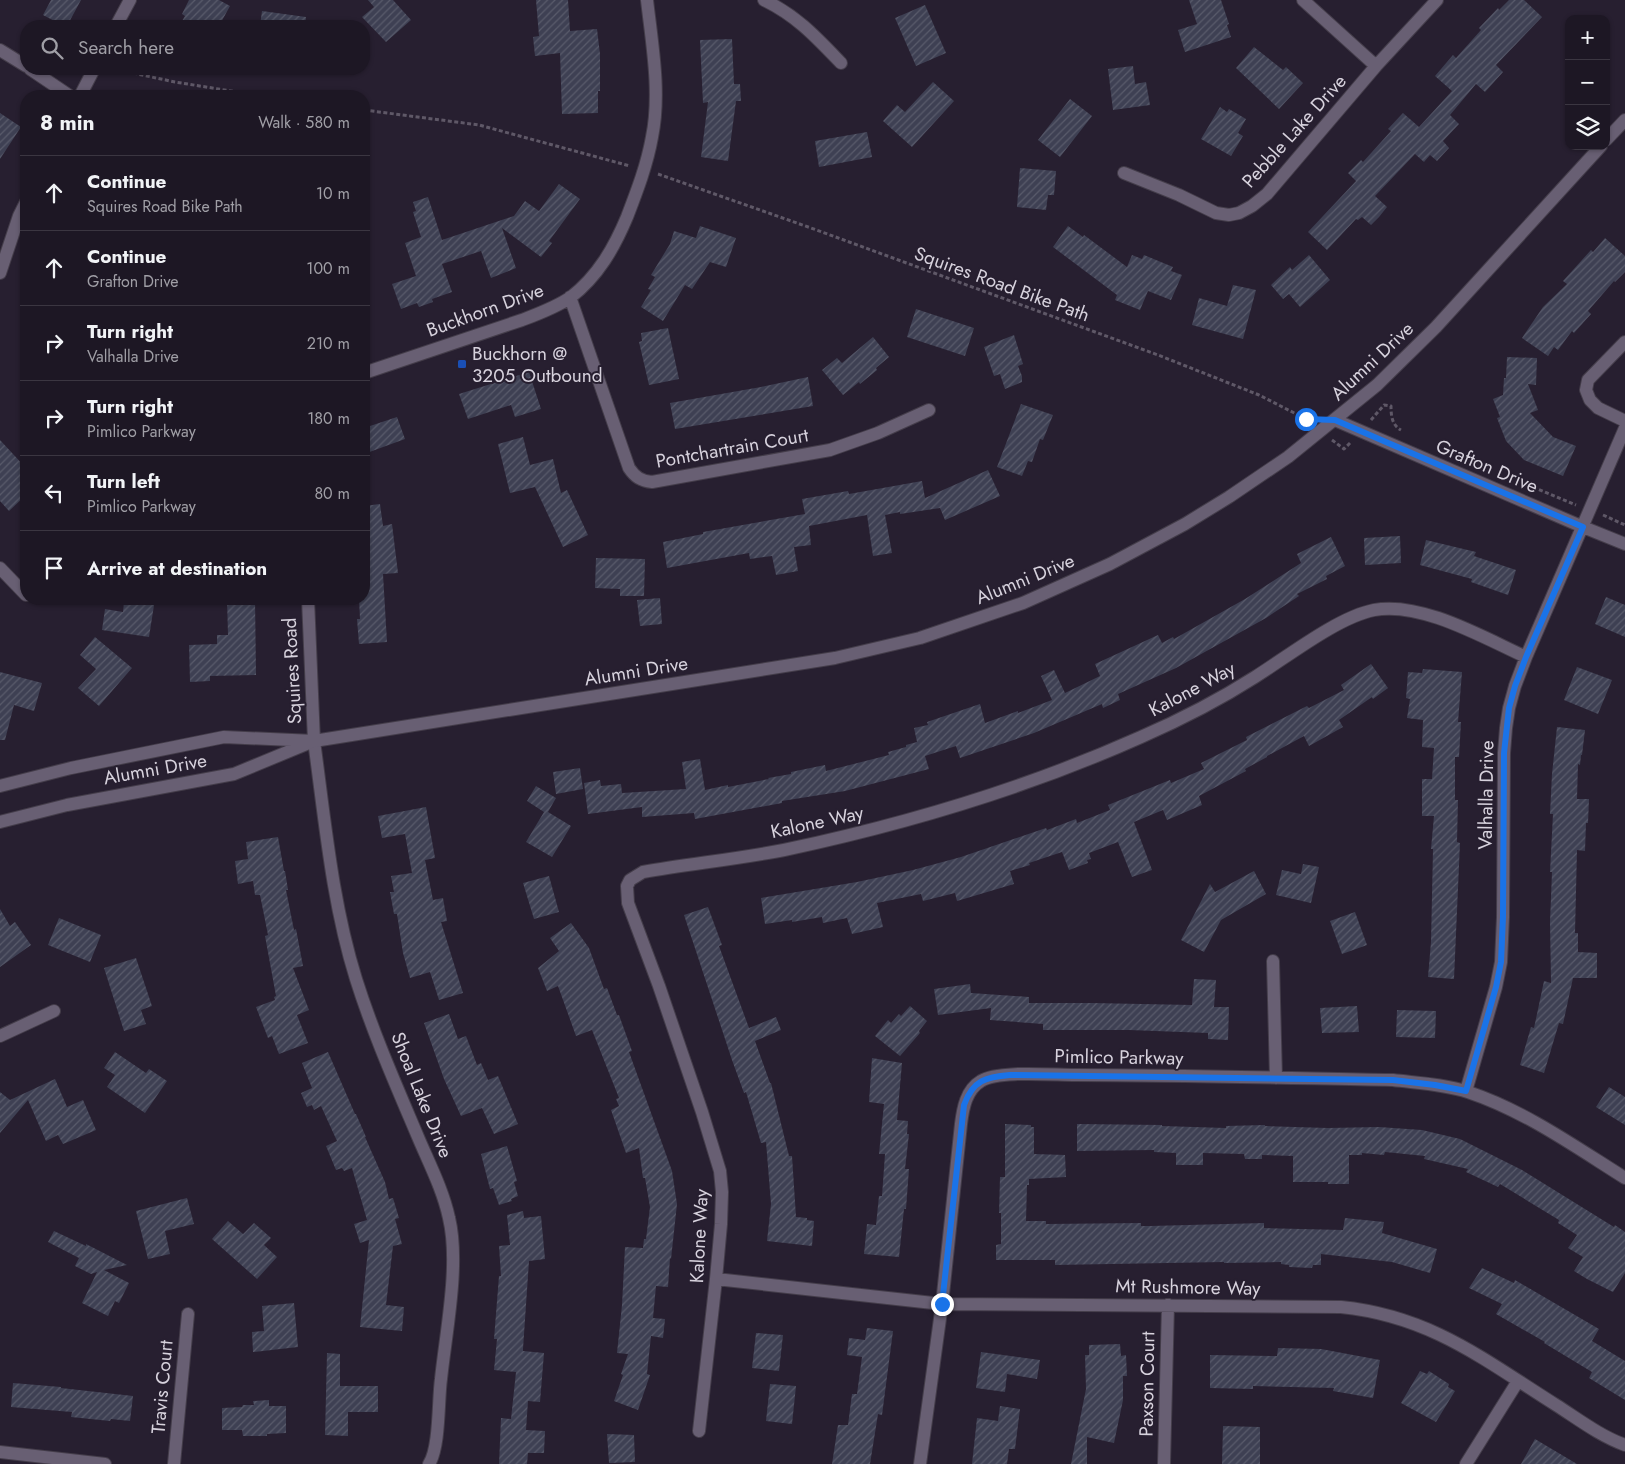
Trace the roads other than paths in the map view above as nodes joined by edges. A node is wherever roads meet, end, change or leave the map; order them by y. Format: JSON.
{"nodes":[{"id":1,"x":130,"y":0,"type":"edge"},
{"id":2,"x":647,"y":0,"type":"edge"},
{"id":3,"x":764,"y":0,"type":"edge"},
{"id":4,"x":1303,"y":0,"type":"edge"},
{"id":5,"x":1437,"y":0,"type":"edge"},
{"id":6,"x":119,"y":20,"type":"edge"},
{"id":7,"x":0,"y":50,"type":"edge"},
{"id":8,"x":20,"y":62,"type":"edge"},
{"id":9,"x":841,"y":63,"type":"dead end"},
{"id":10,"x":1376,"y":66,"type":"junction"},
{"id":11,"x":39,"y":75,"type":"edge"},
{"id":12,"x":91,"y":75,"type":"edge"},
{"id":13,"x":61,"y":90,"type":"edge"},
{"id":14,"x":83,"y":90,"type":"edge"},
{"id":15,"x":1625,"y":120,"type":"edge"},
{"id":16,"x":1610,"y":136,"type":"edge"},
{"id":17,"x":1597,"y":150,"type":"edge"},
{"id":18,"x":1124,"y":173,"type":"dead end"},
{"id":19,"x":20,"y":214,"type":"edge"},
{"id":20,"x":0,"y":273,"type":"edge"},
{"id":21,"x":570,"y":297,"type":"junction"},
{"id":22,"x":1625,"y":342,"type":"edge"},
{"id":23,"x":370,"y":371,"type":"edge"},
{"id":24,"x":929,"y":410,"type":"dead end"},
{"id":25,"x":1335,"y":420,"type":"junction"},
{"id":26,"x":1625,"y":421,"type":"edge"},
{"id":27,"x":1625,"y":428,"type":"edge"},
{"id":28,"x":1583,"y":527,"type":"junction"},
{"id":29,"x":1625,"y":544,"type":"edge"},
{"id":30,"x":0,"y":568,"type":"edge"},
{"id":31,"x":20,"y":589,"type":"edge"},
{"id":32,"x":308,"y":605,"type":"edge"},
{"id":33,"x":1526,"y":657,"type":"junction"},
{"id":34,"x":314,"y":742,"type":"junction"},
{"id":35,"x":0,"y":786,"type":"edge"},
{"id":36,"x":0,"y":822,"type":"edge"},
{"id":37,"x":1273,"y":961,"type":"dead end"},
{"id":38,"x":54,"y":1012,"type":"dead end"},
{"id":39,"x":0,"y":1036,"type":"edge"},
{"id":40,"x":1276,"y":1078,"type":"junction"},
{"id":41,"x":1466,"y":1091,"type":"junction"},
{"id":42,"x":1625,"y":1178,"type":"edge"},
{"id":43,"x":716,"y":1279,"type":"junction"},
{"id":44,"x":942,"y":1304,"type":"junction"},
{"id":45,"x":1168,"y":1305,"type":"junction"},
{"id":46,"x":188,"y":1314,"type":"dead end"},
{"id":47,"x":1518,"y":1381,"type":"junction"},
{"id":48,"x":699,"y":1431,"type":"dead end"},
{"id":49,"x":1625,"y":1445,"type":"edge"},
{"id":50,"x":0,"y":1452,"type":"edge"},
{"id":51,"x":105,"y":1464,"type":"edge"},
{"id":52,"x":174,"y":1464,"type":"edge"},
{"id":53,"x":429,"y":1464,"type":"edge"},
{"id":54,"x":920,"y":1464,"type":"edge"},
{"id":55,"x":1164,"y":1464,"type":"edge"},
{"id":56,"x":1466,"y":1464,"type":"edge"}],
"edges":[{"from":1,"to":6,"type":"street"},
{"from":2,"to":21,"type":"street","name":"Buckhorn Drive"},
{"from":3,"to":9,"type":"street"},
{"from":4,"to":10,"type":"street"},
{"from":5,"to":10,"type":"street","name":"Pebble Lake Drive"},
{"from":7,"to":8,"type":"street"},
{"from":10,"to":18,"type":"street","name":"Pebble Lake Drive"},
{"from":11,"to":13,"type":"street"},
{"from":12,"to":14,"type":"street"},
{"from":15,"to":16,"type":"street"},
{"from":17,"to":25,"type":"street","name":"Alumni Drive"},
{"from":19,"to":20,"type":"street"},
{"from":21,"to":23,"type":"street","name":"Buckhorn Drive"},
{"from":21,"to":24,"type":"street","name":"Pontchartrain Court"},
{"from":22,"to":26,"type":"street"},
{"from":25,"to":28,"type":"street","name":"Grafton Drive"},
{"from":25,"to":34,"type":"street","name":"Alumni Drive"},
{"from":27,"to":28,"type":"street","name":"Valhalla Drive"},
{"from":28,"to":29,"type":"street","name":"Grafton Drive"},
{"from":28,"to":33,"type":"street","name":"Valhalla Drive"},
{"from":30,"to":31,"type":"street"},
{"from":32,"to":34,"type":"street","name":"Squires Road"},
{"from":33,"to":41,"type":"street","name":"Valhalla Drive"},
{"from":33,"to":43,"type":"street","name":"Kalone Way"},
{"from":34,"to":35,"type":"street","name":"Alumni Drive"},
{"from":34,"to":36,"type":"street","name":"Alumni Drive"},
{"from":34,"to":53,"type":"street","name":"Shoal Lake Drive"},
{"from":37,"to":40,"type":"street"},
{"from":38,"to":39,"type":"street"},
{"from":40,"to":41,"type":"street","name":"Pimlico Parkway"},
{"from":40,"to":44,"type":"street","name":"Pimlico Parkway"},
{"from":41,"to":42,"type":"street","name":"Pimlico Parkway"},
{"from":43,"to":44,"type":"street","name":"Mt Rushmore Way"},
{"from":43,"to":48,"type":"street","name":"Kalone Way"},
{"from":44,"to":45,"type":"street","name":"Mt Rushmore Way"},
{"from":44,"to":54,"type":"street","name":"Pimlico Parkway"},
{"from":45,"to":47,"type":"street","name":"Mt Rushmore Way"},
{"from":45,"to":55,"type":"street","name":"Paxson Court"},
{"from":46,"to":52,"type":"street","name":"Travis Court"},
{"from":47,"to":49,"type":"street","name":"Mt Rushmore Way"},
{"from":47,"to":56,"type":"street"},
{"from":50,"to":51,"type":"street"}]}
